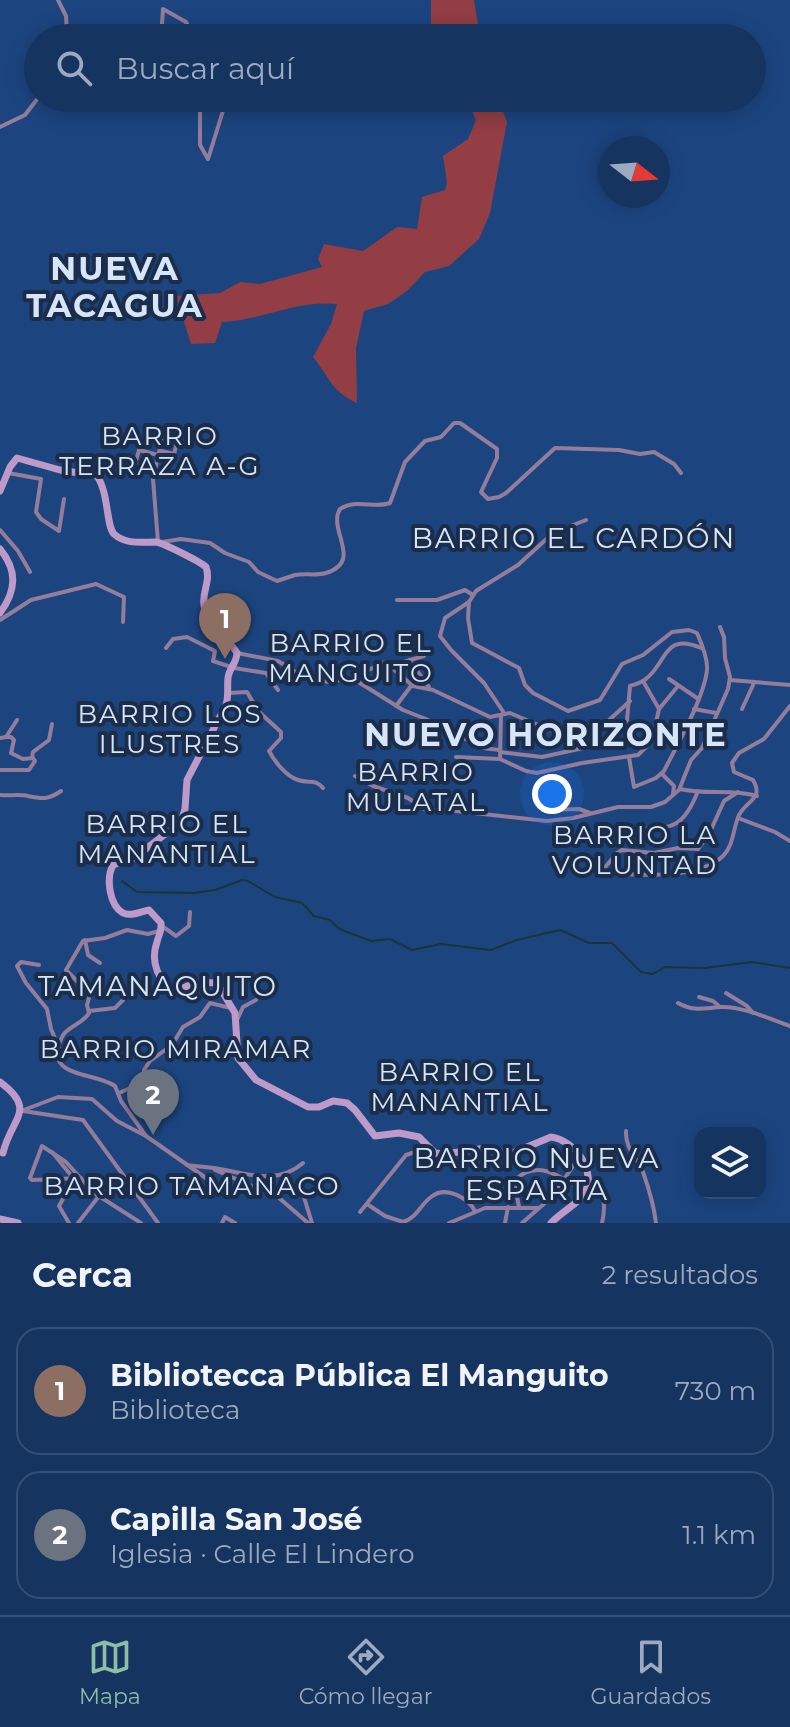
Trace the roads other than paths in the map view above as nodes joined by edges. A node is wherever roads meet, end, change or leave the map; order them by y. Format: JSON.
{"nodes":[{"id":1,"x":58,"y":0,"type":"edge"},
{"id":2,"x":66,"y":24,"type":"edge"},
{"id":3,"x":162,"y":24,"type":"edge"},
{"id":4,"x":187,"y":24,"type":"edge"},
{"id":5,"x":27,"y":112,"type":"edge"},
{"id":6,"x":200,"y":112,"type":"edge"},
{"id":7,"x":223,"y":112,"type":"edge"},
{"id":8,"x":0,"y":127,"type":"edge"},
{"id":9,"x":164,"y":430,"type":"dead end"},
{"id":10,"x":179,"y":435,"type":"dead end"},
{"id":11,"x":159,"y":453,"type":"junction"},
{"id":12,"x":155,"y":469,"type":"junction"},
{"id":13,"x":7,"y":472,"type":"junction"},
{"id":14,"x":681,"y":473,"type":"dead end"},
{"id":15,"x":0,"y":491,"type":"edge"},
{"id":16,"x":64,"y":499,"type":"dead end"},
{"id":17,"x":586,"y":520,"type":"dead end"},
{"id":18,"x":0,"y":530,"type":"edge"},
{"id":19,"x":158,"y":542,"type":"junction"},
{"id":20,"x":0,"y":549,"type":"edge"},
{"id":21,"x":30,"y":572,"type":"dead end"},
{"id":22,"x":473,"y":595,"type":"junction"},
{"id":23,"x":397,"y":600,"type":"dead end"},
{"id":24,"x":469,"y":602,"type":"junction"},
{"id":25,"x":0,"y":613,"type":"edge"},
{"id":26,"x":0,"y":620,"type":"edge"},
{"id":27,"x":123,"y":622,"type":"dead end"},
{"id":28,"x":720,"y":627,"type":"dead end"},
{"id":29,"x":166,"y":648,"type":"dead end"},
{"id":30,"x":701,"y":648,"type":"junction"},
{"id":31,"x":237,"y":653,"type":"junction"},
{"id":32,"x":424,"y":656,"type":"dead end"},
{"id":33,"x":409,"y":660,"type":"junction"},
{"id":34,"x":390,"y":666,"type":"junction"},
{"id":35,"x":234,"y":668,"type":"junction"},
{"id":36,"x":352,"y":678,"type":"junction"},
{"id":37,"x":669,"y":679,"type":"dead end"},
{"id":38,"x":730,"y":680,"type":"junction"},
{"id":39,"x":643,"y":681,"type":"junction"},
{"id":40,"x":754,"y":683,"type":"junction"},
{"id":41,"x":790,"y":685,"type":"edge"},
{"id":42,"x":411,"y":686,"type":"junction"},
{"id":43,"x":678,"y":686,"type":"junction"},
{"id":44,"x":429,"y":689,"type":"junction"},
{"id":45,"x":278,"y":690,"type":"dead end"},
{"id":46,"x":229,"y":693,"type":"junction"},
{"id":47,"x":697,"y":698,"type":"junction"},
{"id":48,"x":630,"y":701,"type":"junction"},
{"id":49,"x":396,"y":706,"type":"junction"},
{"id":50,"x":659,"y":709,"type":"junction"},
{"id":51,"x":694,"y":709,"type":"junction"},
{"id":52,"x":742,"y":709,"type":"dead end"},
{"id":53,"x":789,"y":710,"type":"edge"},
{"id":54,"x":716,"y":713,"type":"junction"},
{"id":55,"x":502,"y":714,"type":"junction"},
{"id":56,"x":17,"y":720,"type":"dead end"},
{"id":57,"x":52,"y":724,"type":"dead end"},
{"id":58,"x":3,"y":738,"type":"edge"},
{"id":59,"x":500,"y":751,"type":"junction"},
{"id":60,"x":456,"y":757,"type":"dead end"},
{"id":61,"x":629,"y":757,"type":"junction"},
{"id":62,"x":32,"y":758,"type":"junction"},
{"id":63,"x":500,"y":759,"type":"junction"},
{"id":64,"x":0,"y":770,"type":"edge"},
{"id":65,"x":662,"y":774,"type":"junction"},
{"id":66,"x":355,"y":776,"type":"dead end"},
{"id":67,"x":323,"y":788,"type":"dead end"},
{"id":68,"x":680,"y":789,"type":"junction"},
{"id":69,"x":61,"y":791,"type":"dead end"},
{"id":70,"x":698,"y":791,"type":"junction"},
{"id":71,"x":738,"y":792,"type":"junction"},
{"id":72,"x":0,"y":795,"type":"edge"},
{"id":73,"x":757,"y":796,"type":"junction"},
{"id":74,"x":672,"y":797,"type":"junction"},
{"id":75,"x":549,"y":810,"type":"dead end"},
{"id":76,"x":592,"y":813,"type":"junction"},
{"id":77,"x":738,"y":818,"type":"junction"},
{"id":78,"x":638,"y":828,"type":"dead end"},
{"id":79,"x":790,"y":841,"type":"edge"},
{"id":80,"x":190,"y":912,"type":"dead end"},
{"id":81,"x":162,"y":928,"type":"junction"},
{"id":82,"x":85,"y":940,"type":"junction"},
{"id":83,"x":100,"y":963,"type":"dead end"},
{"id":84,"x":39,"y":965,"type":"dead end"},
{"id":85,"x":726,"y":993,"type":"dead end"},
{"id":86,"x":699,"y":997,"type":"dead end"},
{"id":87,"x":123,"y":1000,"type":"dead end"},
{"id":88,"x":256,"y":1000,"type":"dead end"},
{"id":89,"x":678,"y":1003,"type":"dead end"},
{"id":90,"x":720,"y":1007,"type":"junction"},
{"id":91,"x":233,"y":1009,"type":"junction"},
{"id":92,"x":89,"y":1011,"type":"junction"},
{"id":93,"x":754,"y":1015,"type":"junction"},
{"id":94,"x":237,"y":1020,"type":"junction"},
{"id":95,"x":790,"y":1026,"type":"edge"},
{"id":96,"x":59,"y":1050,"type":"junction"},
{"id":97,"x":0,"y":1082,"type":"edge"},
{"id":98,"x":0,"y":1088,"type":"edge"},
{"id":99,"x":119,"y":1093,"type":"junction"},
{"id":100,"x":17,"y":1095,"type":"junction"},
{"id":101,"x":21,"y":1111,"type":"junction"},
{"id":102,"x":626,"y":1131,"type":"dead end"},
{"id":103,"x":146,"y":1136,"type":"junction"},
{"id":104,"x":429,"y":1147,"type":"junction"},
{"id":105,"x":52,"y":1151,"type":"junction"},
{"id":106,"x":579,"y":1155,"type":"junction"},
{"id":107,"x":2,"y":1156,"type":"edge"},
{"id":108,"x":303,"y":1163,"type":"dead end"},
{"id":109,"x":185,"y":1165,"type":"junction"},
{"id":110,"x":205,"y":1167,"type":"junction"},
{"id":111,"x":81,"y":1178,"type":"junction"},
{"id":112,"x":206,"y":1178,"type":"dead end"},
{"id":113,"x":588,"y":1178,"type":"junction"},
{"id":114,"x":74,"y":1179,"type":"junction"},
{"id":115,"x":565,"y":1181,"type":"junction"},
{"id":116,"x":585,"y":1192,"type":"junction"},
{"id":117,"x":303,"y":1194,"type":"dead end"},
{"id":118,"x":99,"y":1196,"type":"junction"},
{"id":119,"x":367,"y":1204,"type":"junction"},
{"id":120,"x":508,"y":1207,"type":"junction"},
{"id":121,"x":519,"y":1207,"type":"junction"},
{"id":122,"x":538,"y":1208,"type":"junction"},
{"id":123,"x":475,"y":1211,"type":"junction"},
{"id":124,"x":360,"y":1212,"type":"dead end"},
{"id":125,"x":127,"y":1215,"type":"junction"},
{"id":126,"x":0,"y":1219,"type":"edge"},
{"id":127,"x":18,"y":1223,"type":"edge"},
{"id":128,"x":69,"y":1223,"type":"edge"},
{"id":129,"x":78,"y":1223,"type":"edge"},
{"id":130,"x":121,"y":1223,"type":"edge"},
{"id":131,"x":141,"y":1223,"type":"edge"},
{"id":132,"x":158,"y":1223,"type":"edge"},
{"id":133,"x":222,"y":1223,"type":"edge"},
{"id":134,"x":235,"y":1223,"type":"edge"},
{"id":135,"x":310,"y":1223,"type":"edge"},
{"id":136,"x":449,"y":1223,"type":"edge"},
{"id":137,"x":505,"y":1223,"type":"edge"},
{"id":138,"x":522,"y":1223,"type":"edge"},
{"id":139,"x":551,"y":1223,"type":"edge"},
{"id":140,"x":602,"y":1223,"type":"edge"},
{"id":141,"x":656,"y":1223,"type":"edge"}],
"edges":[{"from":1,"to":2,"type":"street"},
{"from":3,"to":4,"type":"street"},
{"from":5,"to":8,"type":"street"},
{"from":6,"to":7,"type":"street"},
{"from":9,"to":11,"type":"street"},
{"from":10,"to":11,"type":"street"},
{"from":11,"to":12,"type":"street"},
{"from":11,"to":12,"type":"street"},
{"from":12,"to":19,"type":"street"},
{"from":13,"to":15,"type":"street"},
{"from":13,"to":16,"type":"street"},
{"from":13,"to":19,"type":"street"},
{"from":14,"to":19,"type":"street"},
{"from":17,"to":22,"type":"street"},
{"from":18,"to":21,"type":"street"},
{"from":19,"to":31,"type":"street"},
{"from":20,"to":25,"type":"street"},
{"from":22,"to":23,"type":"street"},
{"from":22,"to":24,"type":"street"},
{"from":24,"to":30,"type":"street"},
{"from":24,"to":55,"type":"street"},
{"from":26,"to":27,"type":"street"},
{"from":28,"to":38,"type":"street"},
{"from":29,"to":35,"type":"street"},
{"from":30,"to":39,"type":"street"},
{"from":30,"to":47,"type":"street"},
{"from":31,"to":35,"type":"street"},
{"from":31,"to":36,"type":"street"},
{"from":32,"to":33,"type":"street"},
{"from":33,"to":34,"type":"street"},
{"from":33,"to":44,"type":"street"},
{"from":34,"to":36,"type":"street"},
{"from":34,"to":42,"type":"street"},
{"from":35,"to":45,"type":"street"},
{"from":35,"to":46,"type":"street"},
{"from":36,"to":49,"type":"street"},
{"from":37,"to":43,"type":"street"},
{"from":38,"to":40,"type":"street"},
{"from":38,"to":54,"type":"street"},
{"from":39,"to":48,"type":"street"},
{"from":39,"to":50,"type":"street"},
{"from":40,"to":41,"type":"street"},
{"from":40,"to":52,"type":"street"},
{"from":42,"to":44,"type":"street"},
{"from":42,"to":49,"type":"street"},
{"from":43,"to":47,"type":"street"},
{"from":43,"to":50,"type":"street"},
{"from":44,"to":55,"type":"street"},
{"from":46,"to":67,"type":"street"},
{"from":46,"to":81,"type":"street"},
{"from":47,"to":51,"type":"street"},
{"from":48,"to":55,"type":"street"},
{"from":48,"to":59,"type":"street"},
{"from":49,"to":59,"type":"street"},
{"from":50,"to":61,"type":"street"},
{"from":51,"to":54,"type":"street"},
{"from":51,"to":65,"type":"street"},
{"from":53,"to":73,"type":"street"},
{"from":54,"to":68,"type":"street"},
{"from":55,"to":59,"type":"street"},
{"from":56,"to":58,"type":"street"},
{"from":57,"to":62,"type":"street"},
{"from":58,"to":62,"type":"street"},
{"from":59,"to":63,"type":"street"},
{"from":60,"to":63,"type":"street"},
{"from":61,"to":63,"type":"street"},
{"from":61,"to":65,"type":"street"},
{"from":62,"to":64,"type":"street"},
{"from":65,"to":74,"type":"street"},
{"from":66,"to":76,"type":"street"},
{"from":68,"to":70,"type":"street"},
{"from":68,"to":74,"type":"street"},
{"from":69,"to":72,"type":"street"},
{"from":70,"to":71,"type":"street"},
{"from":70,"to":78,"type":"street"},
{"from":71,"to":73,"type":"street"},
{"from":71,"to":77,"type":"street"},
{"from":73,"to":77,"type":"street"},
{"from":74,"to":76,"type":"street"},
{"from":75,"to":76,"type":"street"},
{"from":77,"to":79,"type":"street"},
{"from":80,"to":81,"type":"street"},
{"from":81,"to":82,"type":"street"},
{"from":81,"to":91,"type":"street"},
{"from":82,"to":83,"type":"street"},
{"from":82,"to":92,"type":"street"},
{"from":84,"to":96,"type":"street"},
{"from":85,"to":93,"type":"street"},
{"from":86,"to":90,"type":"street"},
{"from":87,"to":92,"type":"street"},
{"from":88,"to":94,"type":"street"},
{"from":89,"to":90,"type":"street"},
{"from":90,"to":93,"type":"street"},
{"from":91,"to":94,"type":"street"},
{"from":91,"to":99,"type":"street"},
{"from":92,"to":96,"type":"street"},
{"from":93,"to":95,"type":"street"},
{"from":94,"to":104,"type":"street"},
{"from":96,"to":99,"type":"street"},
{"from":97,"to":100,"type":"street"},
{"from":98,"to":100,"type":"street"},
{"from":99,"to":103,"type":"street"},
{"from":100,"to":101,"type":"street"},
{"from":101,"to":103,"type":"street"},
{"from":101,"to":107,"type":"street"},
{"from":101,"to":132,"type":"street"},
{"from":102,"to":141,"type":"street"},
{"from":103,"to":109,"type":"street"},
{"from":104,"to":106,"type":"street"},
{"from":104,"to":119,"type":"street"},
{"from":105,"to":111,"type":"street"},
{"from":105,"to":114,"type":"street"},
{"from":105,"to":114,"type":"street"},
{"from":106,"to":113,"type":"street"},
{"from":106,"to":115,"type":"street"},
{"from":108,"to":110,"type":"street"},
{"from":109,"to":110,"type":"street"},
{"from":109,"to":112,"type":"street"},
{"from":110,"to":135,"type":"street"},
{"from":111,"to":114,"type":"street"},
{"from":111,"to":118,"type":"street"},
{"from":113,"to":116,"type":"street"},
{"from":113,"to":140,"type":"street"},
{"from":114,"to":128,"type":"street"},
{"from":115,"to":116,"type":"street"},
{"from":115,"to":121,"type":"street"},
{"from":115,"to":122,"type":"street"},
{"from":116,"to":139,"type":"street"},
{"from":117,"to":135,"type":"street"},
{"from":118,"to":125,"type":"street"},
{"from":118,"to":129,"type":"street"},
{"from":119,"to":123,"type":"street"},
{"from":119,"to":124,"type":"street"},
{"from":120,"to":121,"type":"street"},
{"from":120,"to":123,"type":"street"},
{"from":120,"to":137,"type":"street"},
{"from":121,"to":122,"type":"street"},
{"from":122,"to":138,"type":"street"},
{"from":123,"to":136,"type":"street"},
{"from":125,"to":130,"type":"street"},
{"from":125,"to":131,"type":"street"},
{"from":126,"to":127,"type":"street"},
{"from":133,"to":134,"type":"street"}]}
